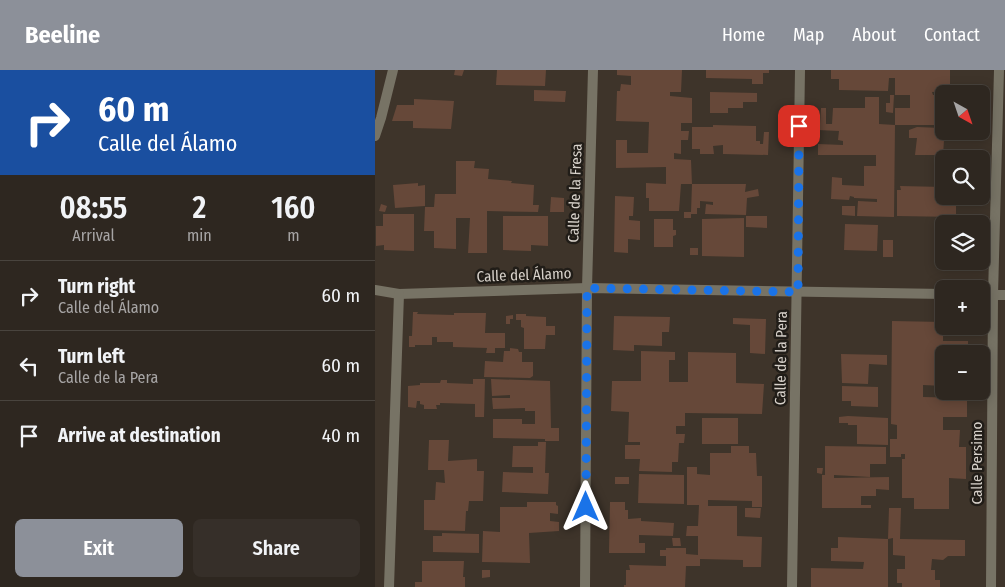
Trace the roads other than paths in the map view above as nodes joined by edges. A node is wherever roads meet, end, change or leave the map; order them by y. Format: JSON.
{"nodes":[{"id":1,"x":393,"y":70,"type":"edge"},
{"id":2,"x":593,"y":70,"type":"edge"},
{"id":3,"x":800,"y":70,"type":"edge"},
{"id":4,"x":999,"y":70,"type":"edge"},
{"id":5,"x":375,"y":136,"type":"edge"},
{"id":6,"x":587,"y":288,"type":"junction"},
{"id":7,"x":375,"y":290,"type":"edge"},
{"id":8,"x":798,"y":292,"type":"junction"},
{"id":9,"x":399,"y":294,"type":"junction"},
{"id":10,"x":935,"y":294,"type":"edge"},
{"id":11,"x":993,"y":295,"type":"junction"},
{"id":12,"x":1005,"y":295,"type":"edge"},
{"id":13,"x":389,"y":587,"type":"edge"},
{"id":14,"x":585,"y":587,"type":"edge"},
{"id":15,"x":792,"y":587,"type":"edge"},
{"id":16,"x":991,"y":587,"type":"edge"}],
"edges":[{"from":1,"to":5,"type":"street"},
{"from":2,"to":6,"type":"street","name":"Calle de la Fresa"},
{"from":3,"to":8,"type":"street","name":"Calle de la Pera"},
{"from":4,"to":11,"type":"street","name":"Calle Persimo"},
{"from":6,"to":8,"type":"street","name":"Calle del Álamo"},
{"from":6,"to":9,"type":"street","name":"Calle del Álamo"},
{"from":6,"to":14,"type":"street","name":"Calle de la Fresa"},
{"from":7,"to":9,"type":"street","name":"Calle del Álamo"},
{"from":8,"to":10,"type":"street","name":"Calle del Álamo"},
{"from":8,"to":15,"type":"street","name":"Calle de la Pera"},
{"from":9,"to":13,"type":"street"},
{"from":11,"to":12,"type":"street"},
{"from":11,"to":16,"type":"street","name":"Calle Persimo"}]}
